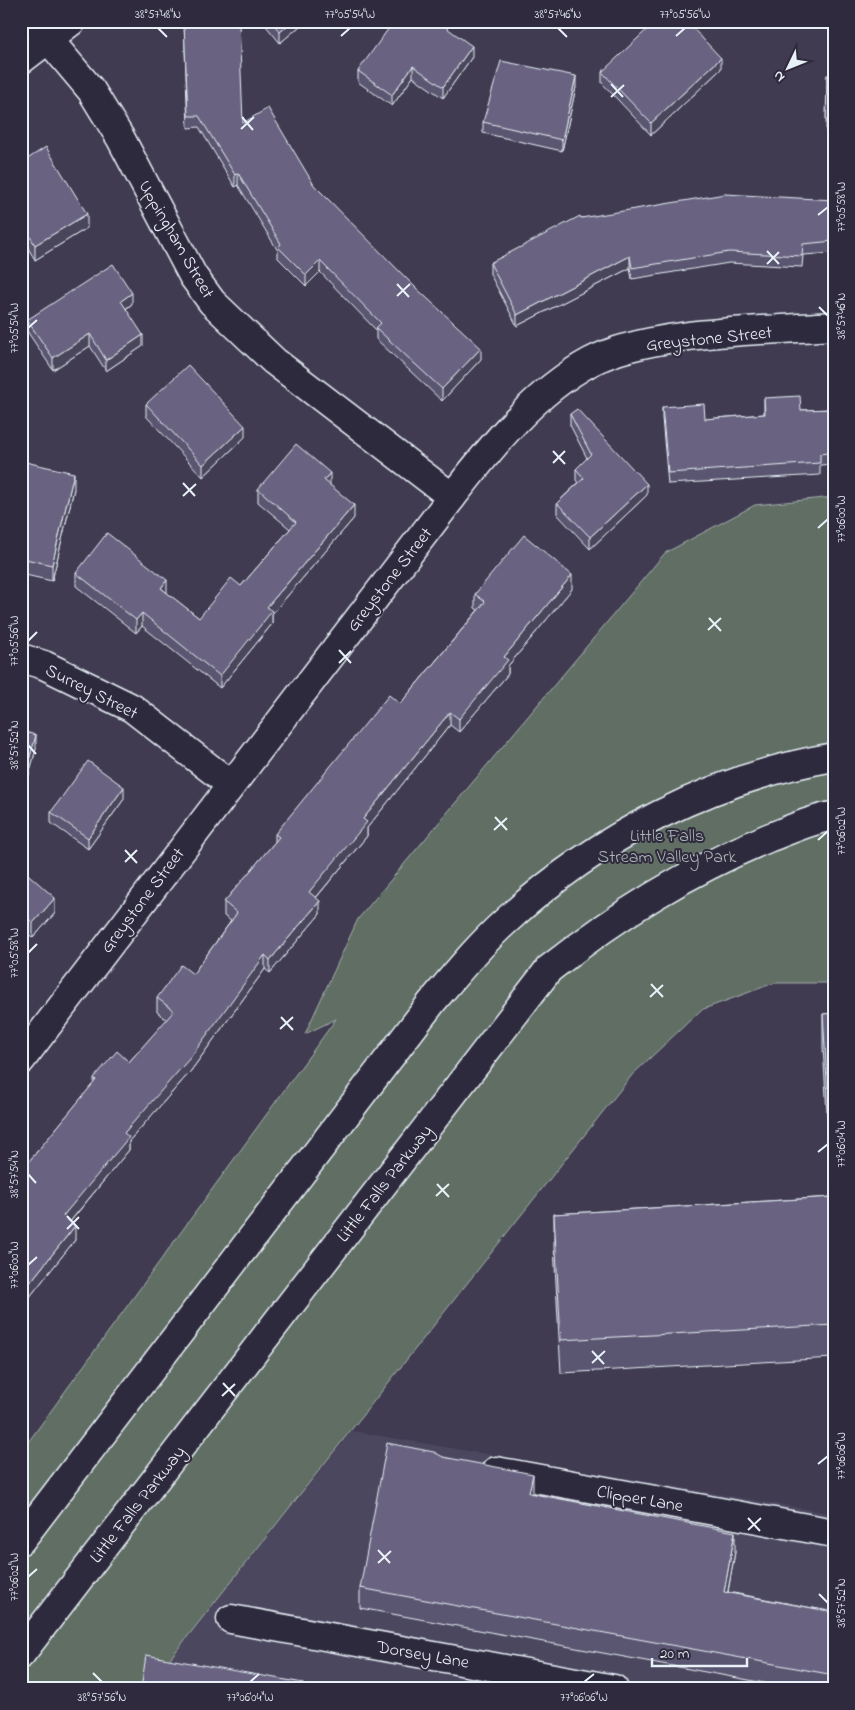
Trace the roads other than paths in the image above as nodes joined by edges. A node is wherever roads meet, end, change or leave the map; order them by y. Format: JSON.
{"nodes":[{"id":1,"x":72,"y":21,"type":"edge"},
{"id":2,"x":41,"y":31,"type":"edge"},
{"id":3,"x":21,"y":60,"type":"edge"},
{"id":4,"x":834,"y":326,"type":"edge"},
{"id":5,"x":452,"y":497,"type":"junction"},
{"id":6,"x":21,"y":658,"type":"edge"},
{"id":7,"x":834,"y":757,"type":"edge"},
{"id":8,"x":230,"y":784,"type":"junction"},
{"id":9,"x":834,"y":816,"type":"edge"},
{"id":10,"x":21,"y":1060,"type":"edge"},
{"id":11,"x":476,"y":1467,"type":"edge"},
{"id":12,"x":834,"y":1533,"type":"edge"},
{"id":13,"x":21,"y":1540,"type":"edge"},
{"id":14,"x":231,"y":1619,"type":"dead end"},
{"id":15,"x":21,"y":1654,"type":"edge"},
{"id":16,"x":614,"y":1689,"type":"edge"}],
"edges":[{"from":1,"to":2,"type":"street"},
{"from":2,"to":3,"type":"street"},
{"from":2,"to":5,"type":"street","name":"Uppingham Street"},
{"from":4,"to":5,"type":"street","name":"Greystone Street"},
{"from":5,"to":8,"type":"street","name":"Greystone Street"},
{"from":6,"to":8,"type":"street","name":"Surrey Street"},
{"from":7,"to":13,"type":"street"},
{"from":8,"to":10,"type":"street","name":"Greystone Street"},
{"from":9,"to":15,"type":"street","name":"Little Falls Parkway"},
{"from":11,"to":12,"type":"street","name":"Clipper Lane"},
{"from":14,"to":16,"type":"street","name":"Dorsey Lane"}]}
